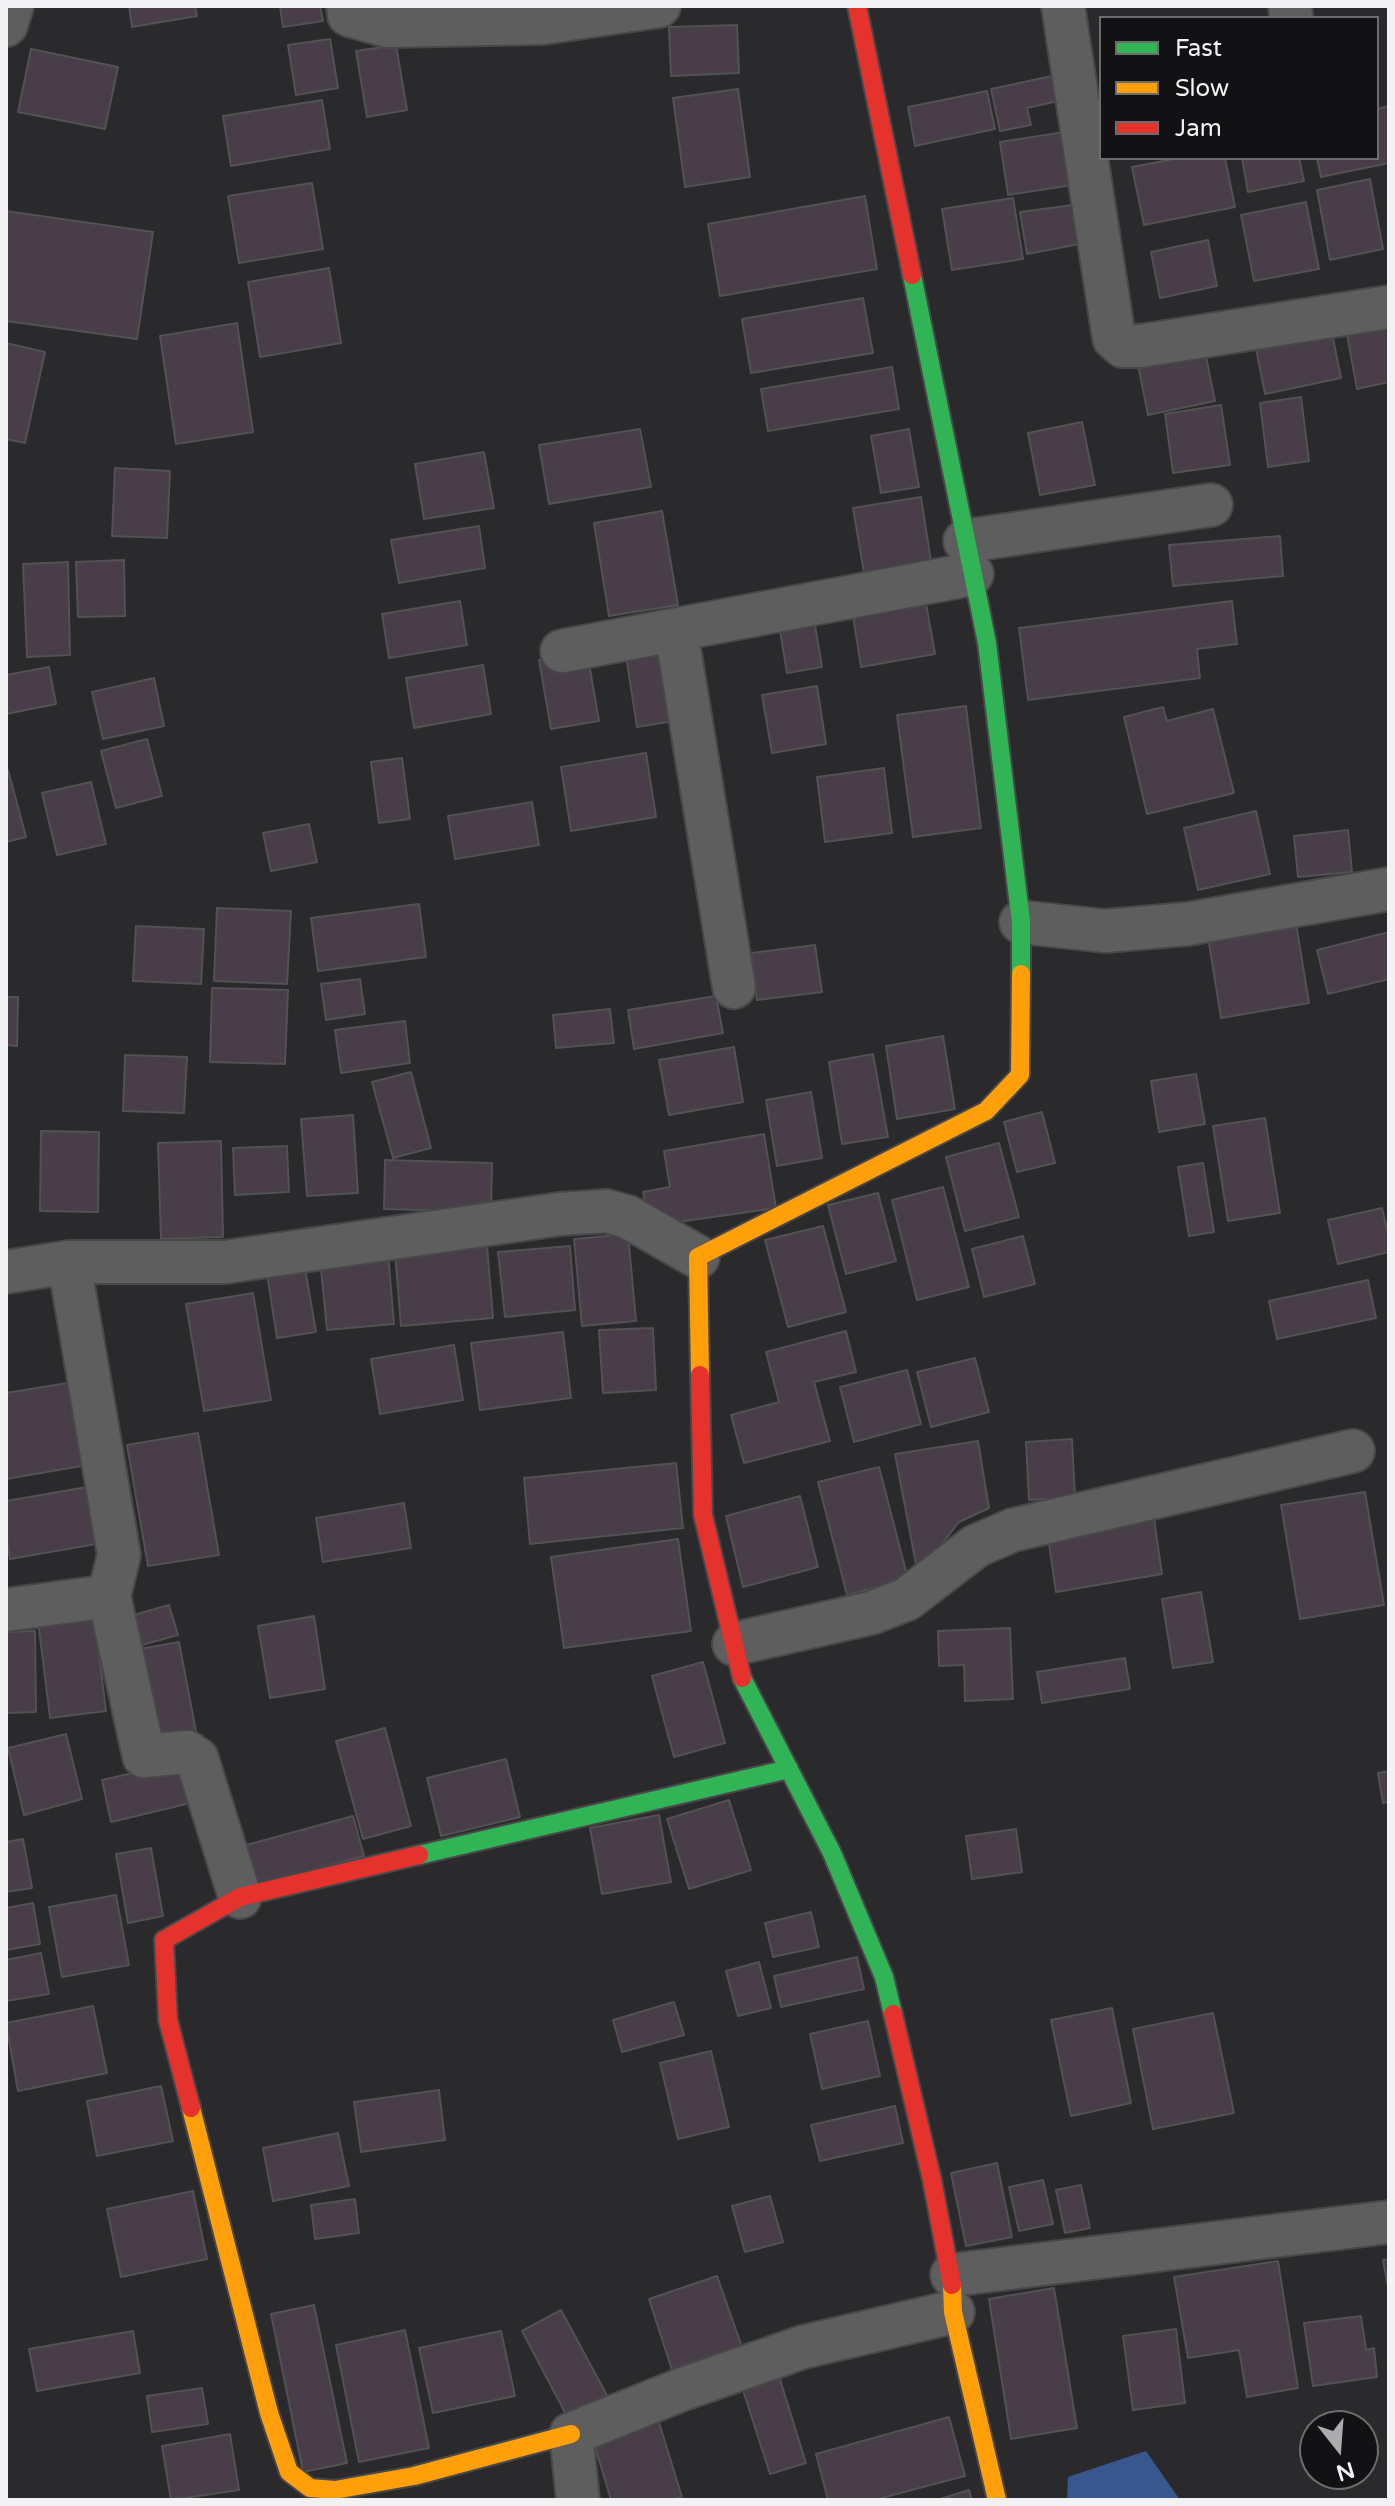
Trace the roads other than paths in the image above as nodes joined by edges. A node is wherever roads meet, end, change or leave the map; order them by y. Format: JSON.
{"nodes":[{"id":1,"x":12,"y":6,"type":"edge"},
{"id":2,"x":348,"y":6,"type":"edge"},
{"id":3,"x":659,"y":6,"type":"edge"},
{"id":4,"x":857,"y":6,"type":"edge"},
{"id":5,"x":1063,"y":6,"type":"edge"},
{"id":6,"x":6,"y":25,"type":"edge"},
{"id":7,"x":1389,"y":307,"type":"edge"},
{"id":8,"x":1211,"y":505,"type":"dead end"},
{"id":9,"x":969,"y":557,"type":"junction"},
{"id":10,"x":676,"y":630,"type":"junction"},
{"id":11,"x":562,"y":651,"type":"dead end"},
{"id":12,"x":1389,"y":889,"type":"edge"},
{"id":13,"x":1021,"y":922,"type":"junction"},
{"id":14,"x":734,"y":987,"type":"dead end"},
{"id":15,"x":698,"y":1257,"type":"junction"},
{"id":16,"x":69,"y":1262,"type":"junction"},
{"id":17,"x":6,"y":1272,"type":"edge"},
{"id":18,"x":1353,"y":1451,"type":"dead end"},
{"id":19,"x":109,"y":1596,"type":"junction"},
{"id":20,"x":6,"y":1610,"type":"edge"},
{"id":21,"x":734,"y":1644,"type":"junction"},
{"id":22,"x":789,"y":1769,"type":"junction"},
{"id":23,"x":240,"y":1897,"type":"junction"},
{"id":24,"x":1389,"y":2222,"type":"edge"},
{"id":25,"x":952,"y":2293,"type":"junction"},
{"id":26,"x":571,"y":2434,"type":"junction"},
{"id":27,"x":578,"y":2500,"type":"edge"},
{"id":28,"x":997,"y":2500,"type":"edge"}],
"edges":[{"from":1,"to":6,"type":"street"},
{"from":2,"to":3,"type":"street"},
{"from":4,"to":9,"type":"street"},
{"from":5,"to":7,"type":"street"},
{"from":8,"to":9,"type":"street"},
{"from":9,"to":10,"type":"street"},
{"from":9,"to":13,"type":"street"},
{"from":10,"to":11,"type":"street"},
{"from":10,"to":14,"type":"street"},
{"from":12,"to":13,"type":"street"},
{"from":13,"to":15,"type":"street"},
{"from":15,"to":16,"type":"street"},
{"from":15,"to":21,"type":"street"},
{"from":16,"to":17,"type":"street"},
{"from":16,"to":19,"type":"street"},
{"from":18,"to":21,"type":"street"},
{"from":19,"to":20,"type":"street"},
{"from":19,"to":23,"type":"street"},
{"from":21,"to":22,"type":"street"},
{"from":22,"to":23,"type":"street"},
{"from":22,"to":25,"type":"street"},
{"from":23,"to":26,"type":"street"},
{"from":24,"to":25,"type":"street"},
{"from":25,"to":26,"type":"street"},
{"from":25,"to":28,"type":"street"},
{"from":26,"to":27,"type":"street"}]}
